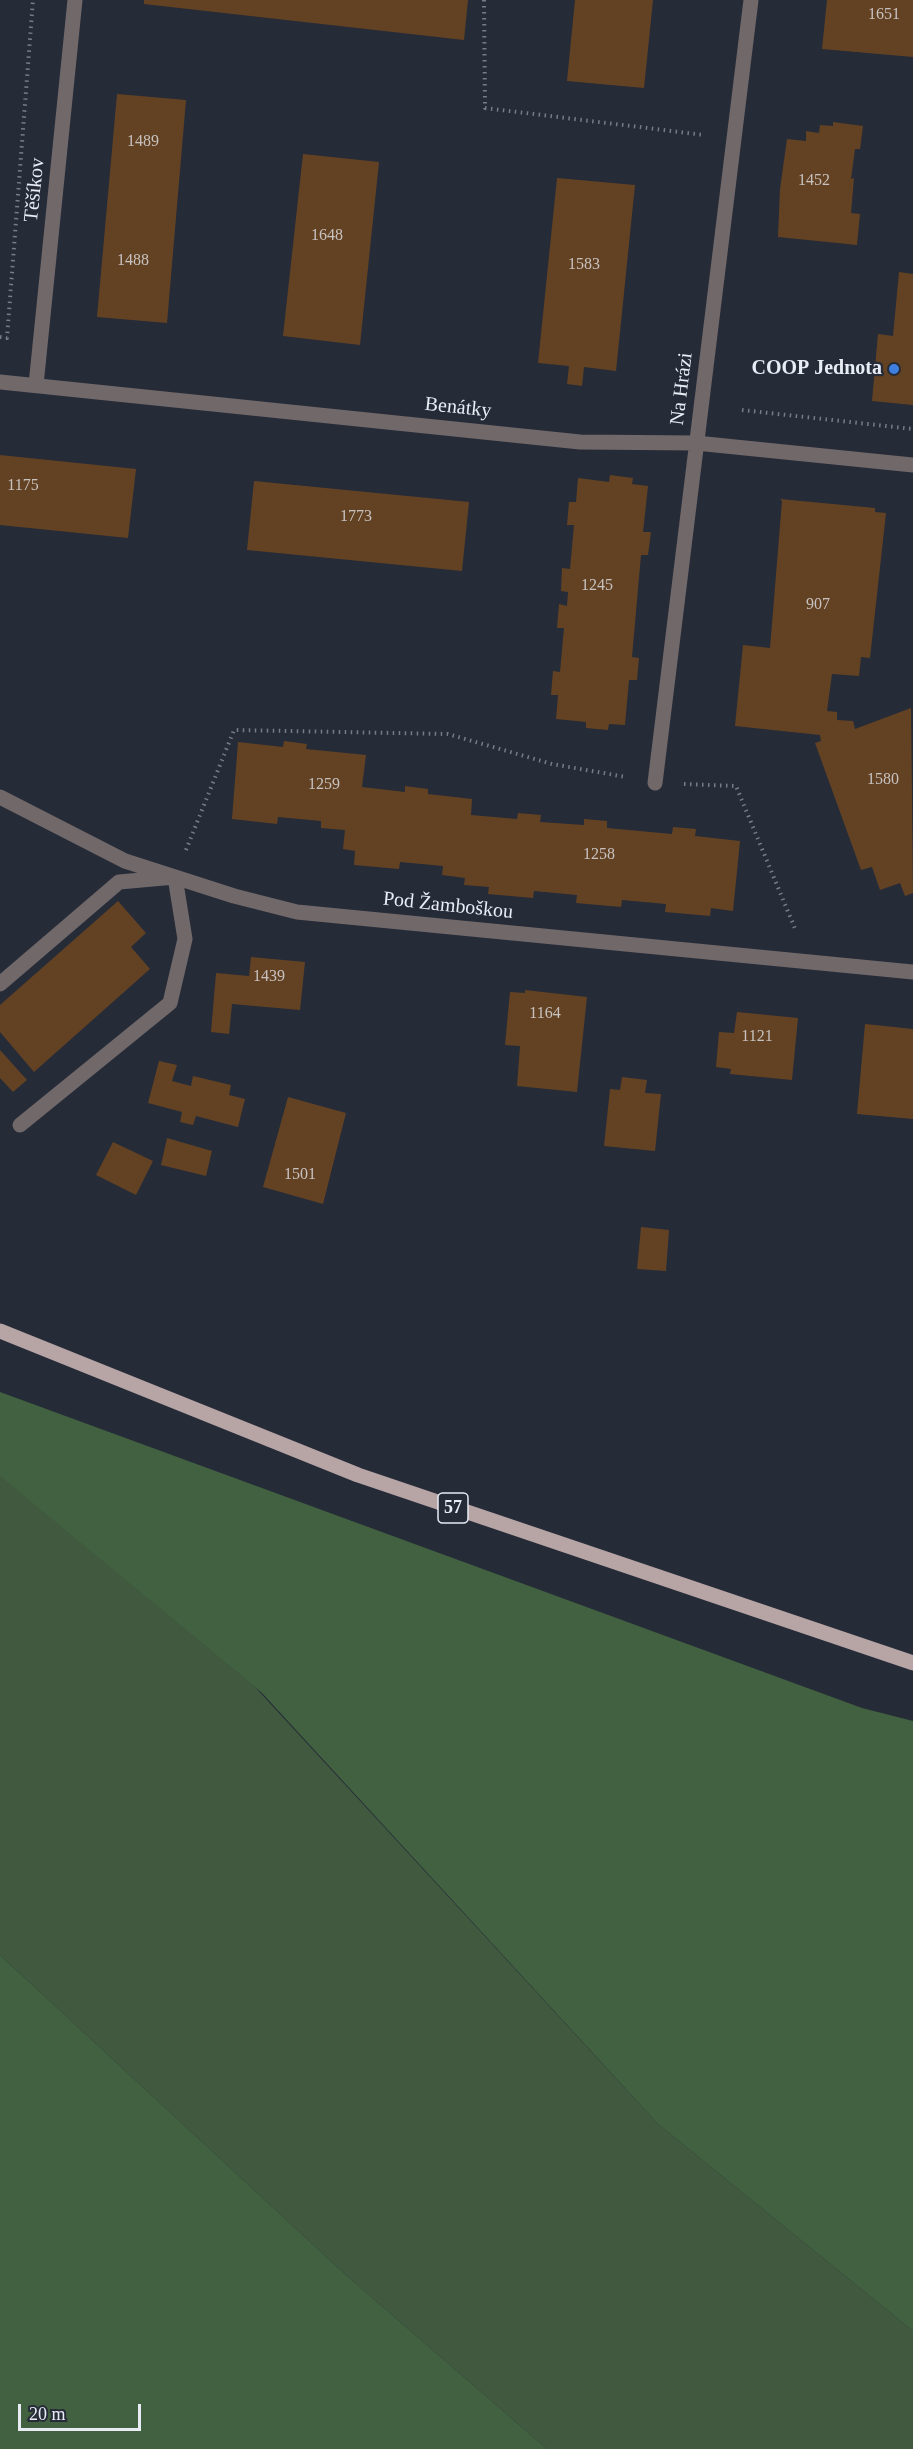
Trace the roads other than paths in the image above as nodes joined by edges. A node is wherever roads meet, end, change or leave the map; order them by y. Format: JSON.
{"nodes":[{"id":1,"x":75,"y":0,"type":"edge"},
{"id":2,"x":751,"y":0,"type":"edge"},
{"id":3,"x":0,"y":382,"type":"edge"},
{"id":4,"x":36,"y":385,"type":"junction"},
{"id":5,"x":696,"y":443,"type":"junction"},
{"id":6,"x":913,"y":465,"type":"edge"},
{"id":7,"x":655,"y":783,"type":"road end"},
{"id":8,"x":0,"y":797,"type":"edge"},
{"id":9,"x":175,"y":877,"type":"junction"},
{"id":10,"x":913,"y":972,"type":"edge"},
{"id":11,"x":0,"y":984,"type":"edge"},
{"id":12,"x":20,"y":1125,"type":"dead end"},
{"id":13,"x":0,"y":1331,"type":"edge"},
{"id":14,"x":913,"y":1664,"type":"edge"}],
"edges":[{"from":1,"to":4,"type":"street","name":"Těšíkov"},
{"from":2,"to":5,"type":"street","name":"Na Hrázi"},
{"from":3,"to":4,"type":"street","name":"Benátky"},
{"from":4,"to":5,"type":"street","name":"Benátky"},
{"from":5,"to":6,"type":"street","name":"Benátky"},
{"from":5,"to":7,"type":"street","name":"Na Hrázi"},
{"from":8,"to":9,"type":"street","name":"Pod Žamboškou"},
{"from":9,"to":10,"type":"street","name":"Pod Žamboškou"},
{"from":9,"to":11,"type":"street"},
{"from":9,"to":12,"type":"street"},
{"from":13,"to":14,"type":"main road","number":"57"}]}
